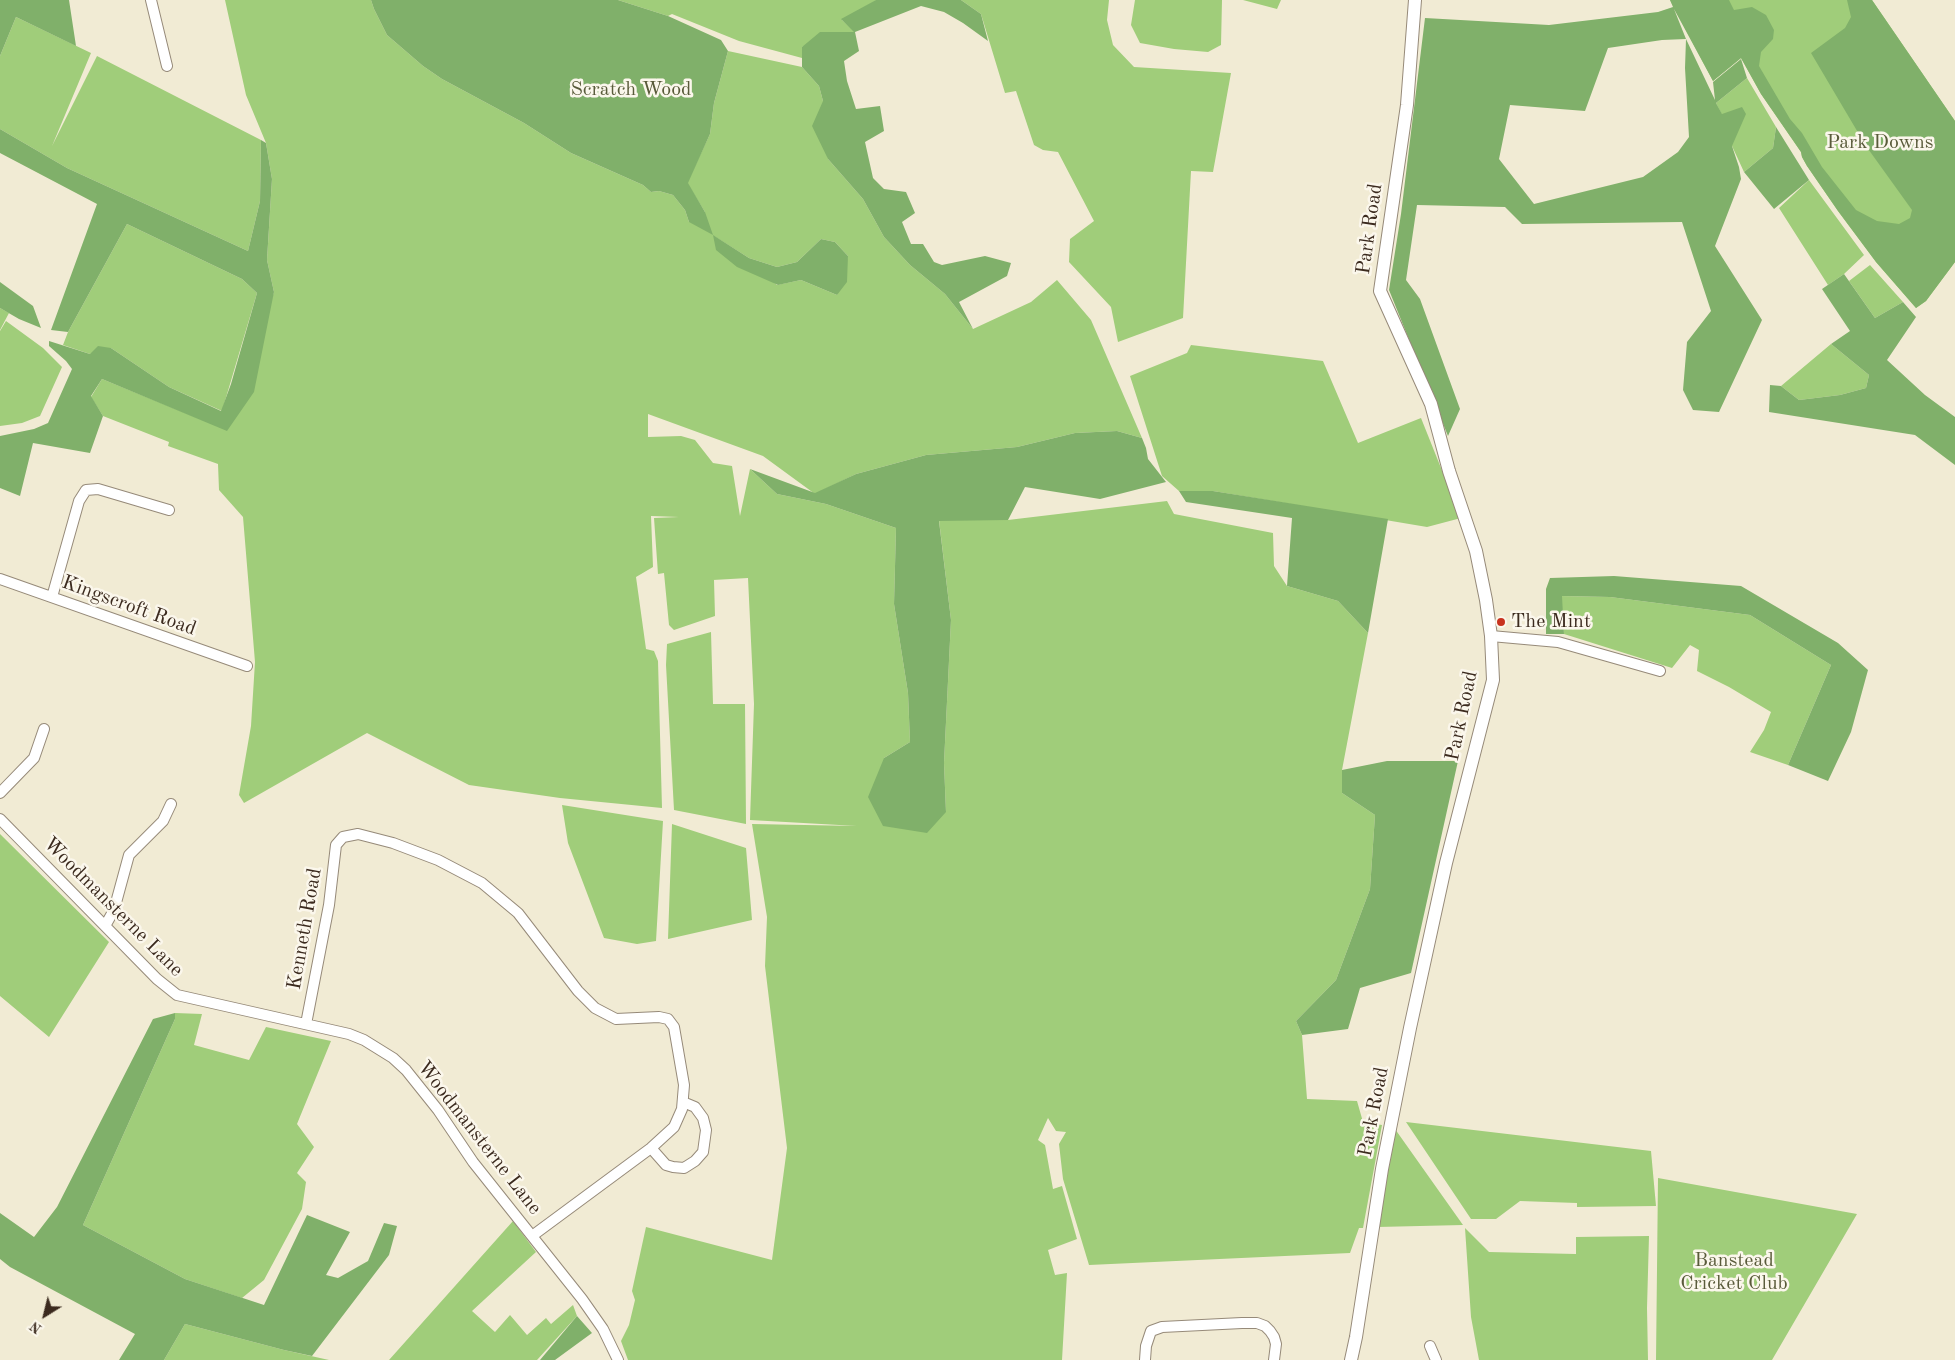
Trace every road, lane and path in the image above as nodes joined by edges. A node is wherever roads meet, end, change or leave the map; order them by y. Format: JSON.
{"nodes":[{"id":1,"x":151,"y":0,"type":"edge"},
{"id":2,"x":1415,"y":0,"type":"edge"},
{"id":3,"x":167,"y":66,"type":"dead end"},
{"id":4,"x":169,"y":510,"type":"dead end"},
{"id":5,"x":0,"y":579,"type":"edge"},
{"id":6,"x":52,"y":597,"type":"junction"},
{"id":7,"x":1491,"y":636,"type":"junction"},
{"id":8,"x":247,"y":666,"type":"dead end"},
{"id":9,"x":1660,"y":671,"type":"dead end"},
{"id":10,"x":44,"y":730,"type":"dead end"},
{"id":11,"x":0,"y":793,"type":"edge"},
{"id":12,"x":171,"y":804,"type":"dead end"},
{"id":13,"x":0,"y":819,"type":"edge"},
{"id":14,"x":104,"y":926,"type":"junction"},
{"id":15,"x":306,"y":1024,"type":"junction"},
{"id":16,"x":684,"y":1102,"type":"junction"},
{"id":17,"x":651,"y":1148,"type":"junction"},
{"id":18,"x":532,"y":1236,"type":"junction"},
{"id":19,"x":1430,"y":1346,"type":"dead end"},
{"id":20,"x":618,"y":1360,"type":"edge"},
{"id":21,"x":1145,"y":1360,"type":"edge"},
{"id":22,"x":1274,"y":1360,"type":"edge"},
{"id":23,"x":1351,"y":1360,"type":"edge"},
{"id":24,"x":1436,"y":1360,"type":"edge"}],
"edges":[{"from":1,"to":3,"type":"street"},
{"from":2,"to":7,"type":"street","name":"Park Road"},
{"from":4,"to":6,"type":"street"},
{"from":5,"to":6,"type":"street","name":"Kingscroft Road"},
{"from":6,"to":8,"type":"street","name":"Kingscroft Road"},
{"from":7,"to":9,"type":"street"},
{"from":7,"to":23,"type":"street","name":"Park Road"},
{"from":10,"to":11,"type":"street"},
{"from":12,"to":14,"type":"street"},
{"from":13,"to":14,"type":"street","name":"Woodmansterne Lane"},
{"from":14,"to":15,"type":"street","name":"Woodmansterne Lane"},
{"from":15,"to":16,"type":"street","name":"Kenneth Road"},
{"from":15,"to":18,"type":"street","name":"Woodmansterne Lane"},
{"from":16,"to":17,"type":"street"},
{"from":16,"to":17,"type":"street"},
{"from":17,"to":18,"type":"street"},
{"from":18,"to":20,"type":"street","name":"Woodmansterne Lane"},
{"from":19,"to":24,"type":"street"},
{"from":21,"to":22,"type":"street"}]}
